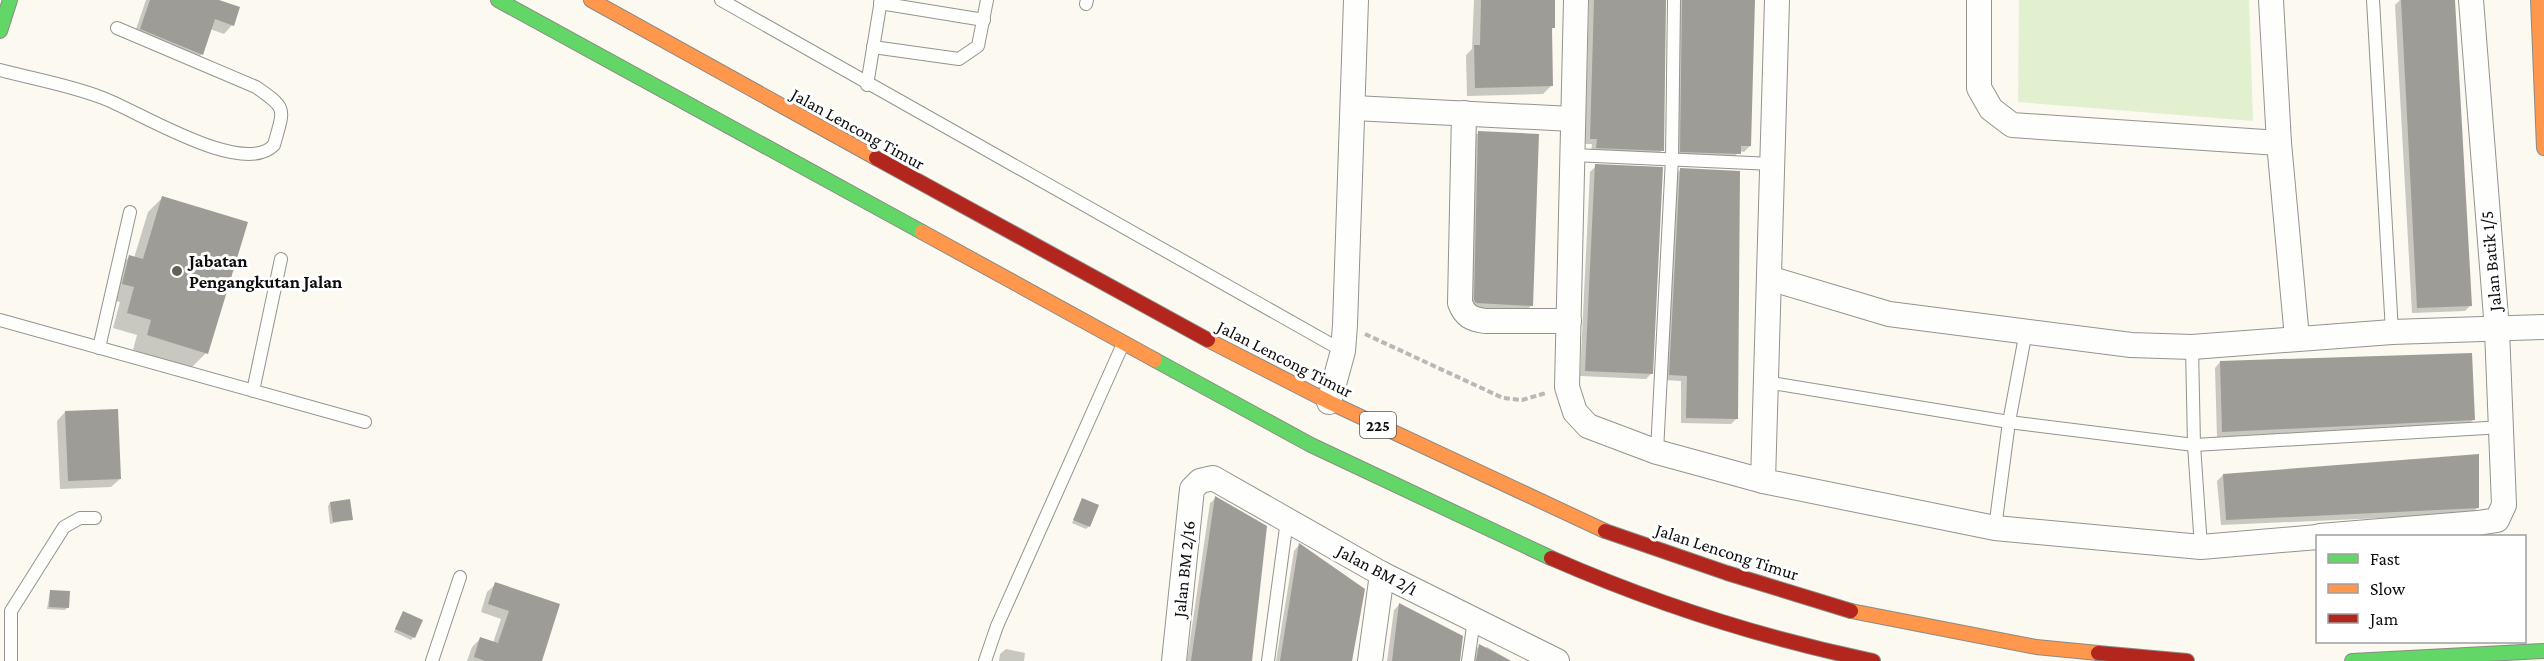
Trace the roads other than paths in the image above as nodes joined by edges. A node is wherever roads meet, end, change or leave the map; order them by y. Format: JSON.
{"nodes":[{"id":1,"x":10,"y":0,"type":"edge"},
{"id":2,"x":498,"y":0,"type":"edge"},
{"id":3,"x":591,"y":0,"type":"edge"},
{"id":4,"x":720,"y":0,"type":"edge"},
{"id":5,"x":987,"y":0,"type":"edge"},
{"id":6,"x":1356,"y":0,"type":"edge"},
{"id":7,"x":1576,"y":0,"type":"edge"},
{"id":8,"x":1674,"y":0,"type":"edge"},
{"id":9,"x":1777,"y":0,"type":"edge"},
{"id":10,"x":1979,"y":0,"type":"edge"},
{"id":11,"x":2271,"y":0,"type":"edge"},
{"id":12,"x":2373,"y":0,"type":"edge"},
{"id":13,"x":2471,"y":0,"type":"edge"},
{"id":14,"x":2538,"y":0,"type":"edge"},
{"id":15,"x":880,"y":2,"type":"edge"},
{"id":16,"x":984,"y":20,"type":"junction"},
{"id":17,"x":117,"y":28,"type":"dead end"},
{"id":18,"x":0,"y":31,"type":"edge"},
{"id":19,"x":873,"y":47,"type":"junction"},
{"id":20,"x":0,"y":70,"type":"edge"},
{"id":21,"x":2542,"y":70,"type":"edge"},
{"id":22,"x":867,"y":85,"type":"junction"},
{"id":23,"x":1354,"y":108,"type":"junction"},
{"id":24,"x":1464,"y":113,"type":"junction"},
{"id":25,"x":1572,"y":119,"type":"junction"},
{"id":26,"x":2279,"y":143,"type":"junction"},
{"id":27,"x":2544,"y":148,"type":"edge"},
{"id":28,"x":1573,"y":155,"type":"junction"},
{"id":29,"x":1672,"y":158,"type":"junction"},
{"id":30,"x":1773,"y":164,"type":"junction"},
{"id":31,"x":130,"y":212,"type":"dead end"},
{"id":32,"x":281,"y":259,"type":"dead end"},
{"id":33,"x":1769,"y":278,"type":"junction"},
{"id":34,"x":0,"y":320,"type":"edge"},
{"id":35,"x":1569,"y":321,"type":"junction"},
{"id":36,"x":2544,"y":327,"type":"edge"},
{"id":37,"x":2497,"y":330,"type":"junction"},
{"id":38,"x":2026,"y":331,"type":"junction"},
{"id":39,"x":2392,"y":332,"type":"junction"},
{"id":40,"x":2297,"y":338,"type":"junction"},
{"id":41,"x":1125,"y":340,"type":"junction"},
{"id":42,"x":2192,"y":347,"type":"junction"},
{"id":43,"x":99,"y":348,"type":"junction"},
{"id":44,"x":1343,"y":351,"type":"junction"},
{"id":45,"x":1766,"y":382,"type":"junction"},
{"id":46,"x":252,"y":391,"type":"junction"},
{"id":47,"x":1329,"y":402,"type":"junction"},
{"id":48,"x":365,"y":422,"type":"dead end"},
{"id":49,"x":2009,"y":422,"type":"junction"},
{"id":50,"x":2503,"y":427,"type":"junction"},
{"id":51,"x":2194,"y":446,"type":"junction"},
{"id":52,"x":1657,"y":452,"type":"junction"},
{"id":53,"x":1200,"y":481,"type":"joint"},
{"id":54,"x":1763,"y":481,"type":"junction"},
{"id":55,"x":95,"y":518,"type":"dead end"},
{"id":56,"x":1287,"y":520,"type":"junction"},
{"id":57,"x":1995,"y":528,"type":"junction"},
{"id":58,"x":2340,"y":535,"type":"edge"},
{"id":59,"x":2316,"y":537,"type":"edge"},
{"id":60,"x":2201,"y":547,"type":"junction"},
{"id":61,"x":1382,"y":574,"type":"junction"},
{"id":62,"x":460,"y":577,"type":"dead end"},
{"id":63,"x":6,"y":610,"type":"edge"},
{"id":64,"x":1474,"y":620,"type":"junction"},
{"id":65,"x":2544,"y":651,"type":"edge"},
{"id":66,"x":11,"y":661,"type":"edge"},
{"id":67,"x":432,"y":661,"type":"edge"},
{"id":68,"x":985,"y":661,"type":"edge"},
{"id":69,"x":1174,"y":661,"type":"edge"},
{"id":70,"x":1268,"y":661,"type":"edge"},
{"id":71,"x":1370,"y":661,"type":"edge"},
{"id":72,"x":1468,"y":661,"type":"edge"},
{"id":73,"x":1557,"y":661,"type":"edge"},
{"id":74,"x":1873,"y":661,"type":"edge"},
{"id":75,"x":2187,"y":661,"type":"edge"},
{"id":76,"x":2352,"y":661,"type":"edge"}],
"edges":[{"from":1,"to":18,"type":"main road"},
{"from":2,"to":41,"type":"main road"},
{"from":3,"to":47,"type":"main road","name":"Jalan Lencong Timur","number":"225"},
{"from":4,"to":22,"type":"lane"},
{"from":5,"to":16,"type":"lane"},
{"from":6,"to":23,"type":"street"},
{"from":7,"to":25,"type":"street"},
{"from":8,"to":29,"type":"lane"},
{"from":9,"to":30,"type":"street"},
{"from":10,"to":26,"type":"street"},
{"from":11,"to":26,"type":"street"},
{"from":12,"to":39,"type":"lane"},
{"from":13,"to":37,"type":"street","name":"Jalan Batik 1/5"},
{"from":14,"to":21,"type":"main road"},
{"from":15,"to":16,"type":"lane"},
{"from":15,"to":19,"type":"lane"},
{"from":16,"to":19,"type":"lane"},
{"from":17,"to":20,"type":"lane"},
{"from":19,"to":22,"type":"lane"},
{"from":21,"to":27,"type":"main road"},
{"from":22,"to":44,"type":"lane"},
{"from":23,"to":24,"type":"street"},
{"from":23,"to":44,"type":"street"},
{"from":24,"to":25,"type":"street"},
{"from":24,"to":35,"type":"street"},
{"from":25,"to":28,"type":"street"},
{"from":26,"to":40,"type":"street"},
{"from":28,"to":29,"type":"lane"},
{"from":28,"to":35,"type":"street"},
{"from":29,"to":30,"type":"lane"},
{"from":29,"to":52,"type":"lane"},
{"from":30,"to":33,"type":"street"},
{"from":31,"to":43,"type":"lane"},
{"from":32,"to":46,"type":"lane"},
{"from":33,"to":38,"type":"street"},
{"from":33,"to":45,"type":"street"},
{"from":34,"to":43,"type":"lane"},
{"from":35,"to":52,"type":"street"},
{"from":36,"to":37,"type":"street"},
{"from":37,"to":39,"type":"street"},
{"from":37,"to":50,"type":"street","name":"Jalan Batik 1/5"},
{"from":38,"to":42,"type":"street"},
{"from":38,"to":49,"type":"lane"},
{"from":39,"to":40,"type":"street"},
{"from":40,"to":42,"type":"street"},
{"from":41,"to":68,"type":"lane"},
{"from":41,"to":74,"type":"main road"},
{"from":42,"to":51,"type":"lane"},
{"from":43,"to":46,"type":"lane"},
{"from":44,"to":47,"type":"street"},
{"from":45,"to":49,"type":"lane"},
{"from":45,"to":54,"type":"street"},
{"from":46,"to":48,"type":"lane"},
{"from":47,"to":75,"type":"main road","name":"Jalan Lencong Timur","number":"225"},
{"from":49,"to":51,"type":"lane"},
{"from":49,"to":57,"type":"lane"},
{"from":50,"to":51,"type":"lane"},
{"from":50,"to":58,"type":"street","name":"Jalan Batik 1/5"},
{"from":51,"to":60,"type":"lane"},
{"from":52,"to":54,"type":"street"},
{"from":53,"to":56,"type":"street","name":"Jalan BM 2/1"},
{"from":53,"to":69,"type":"street","name":"Jalan BM 2/16"},
{"from":54,"to":57,"type":"street"},
{"from":55,"to":63,"type":"lane"},
{"from":56,"to":61,"type":"street","name":"Jalan BM 2/1"},
{"from":56,"to":70,"type":"lane"},
{"from":57,"to":60,"type":"street"},
{"from":59,"to":60,"type":"street"},
{"from":61,"to":64,"type":"street","name":"Jalan BM 2/1"},
{"from":61,"to":71,"type":"street"},
{"from":62,"to":67,"type":"lane"},
{"from":63,"to":66,"type":"lane"},
{"from":64,"to":72,"type":"lane"},
{"from":64,"to":73,"type":"street","name":"Jalan BM 2/1"},
{"from":65,"to":76,"type":"main road"}]}
